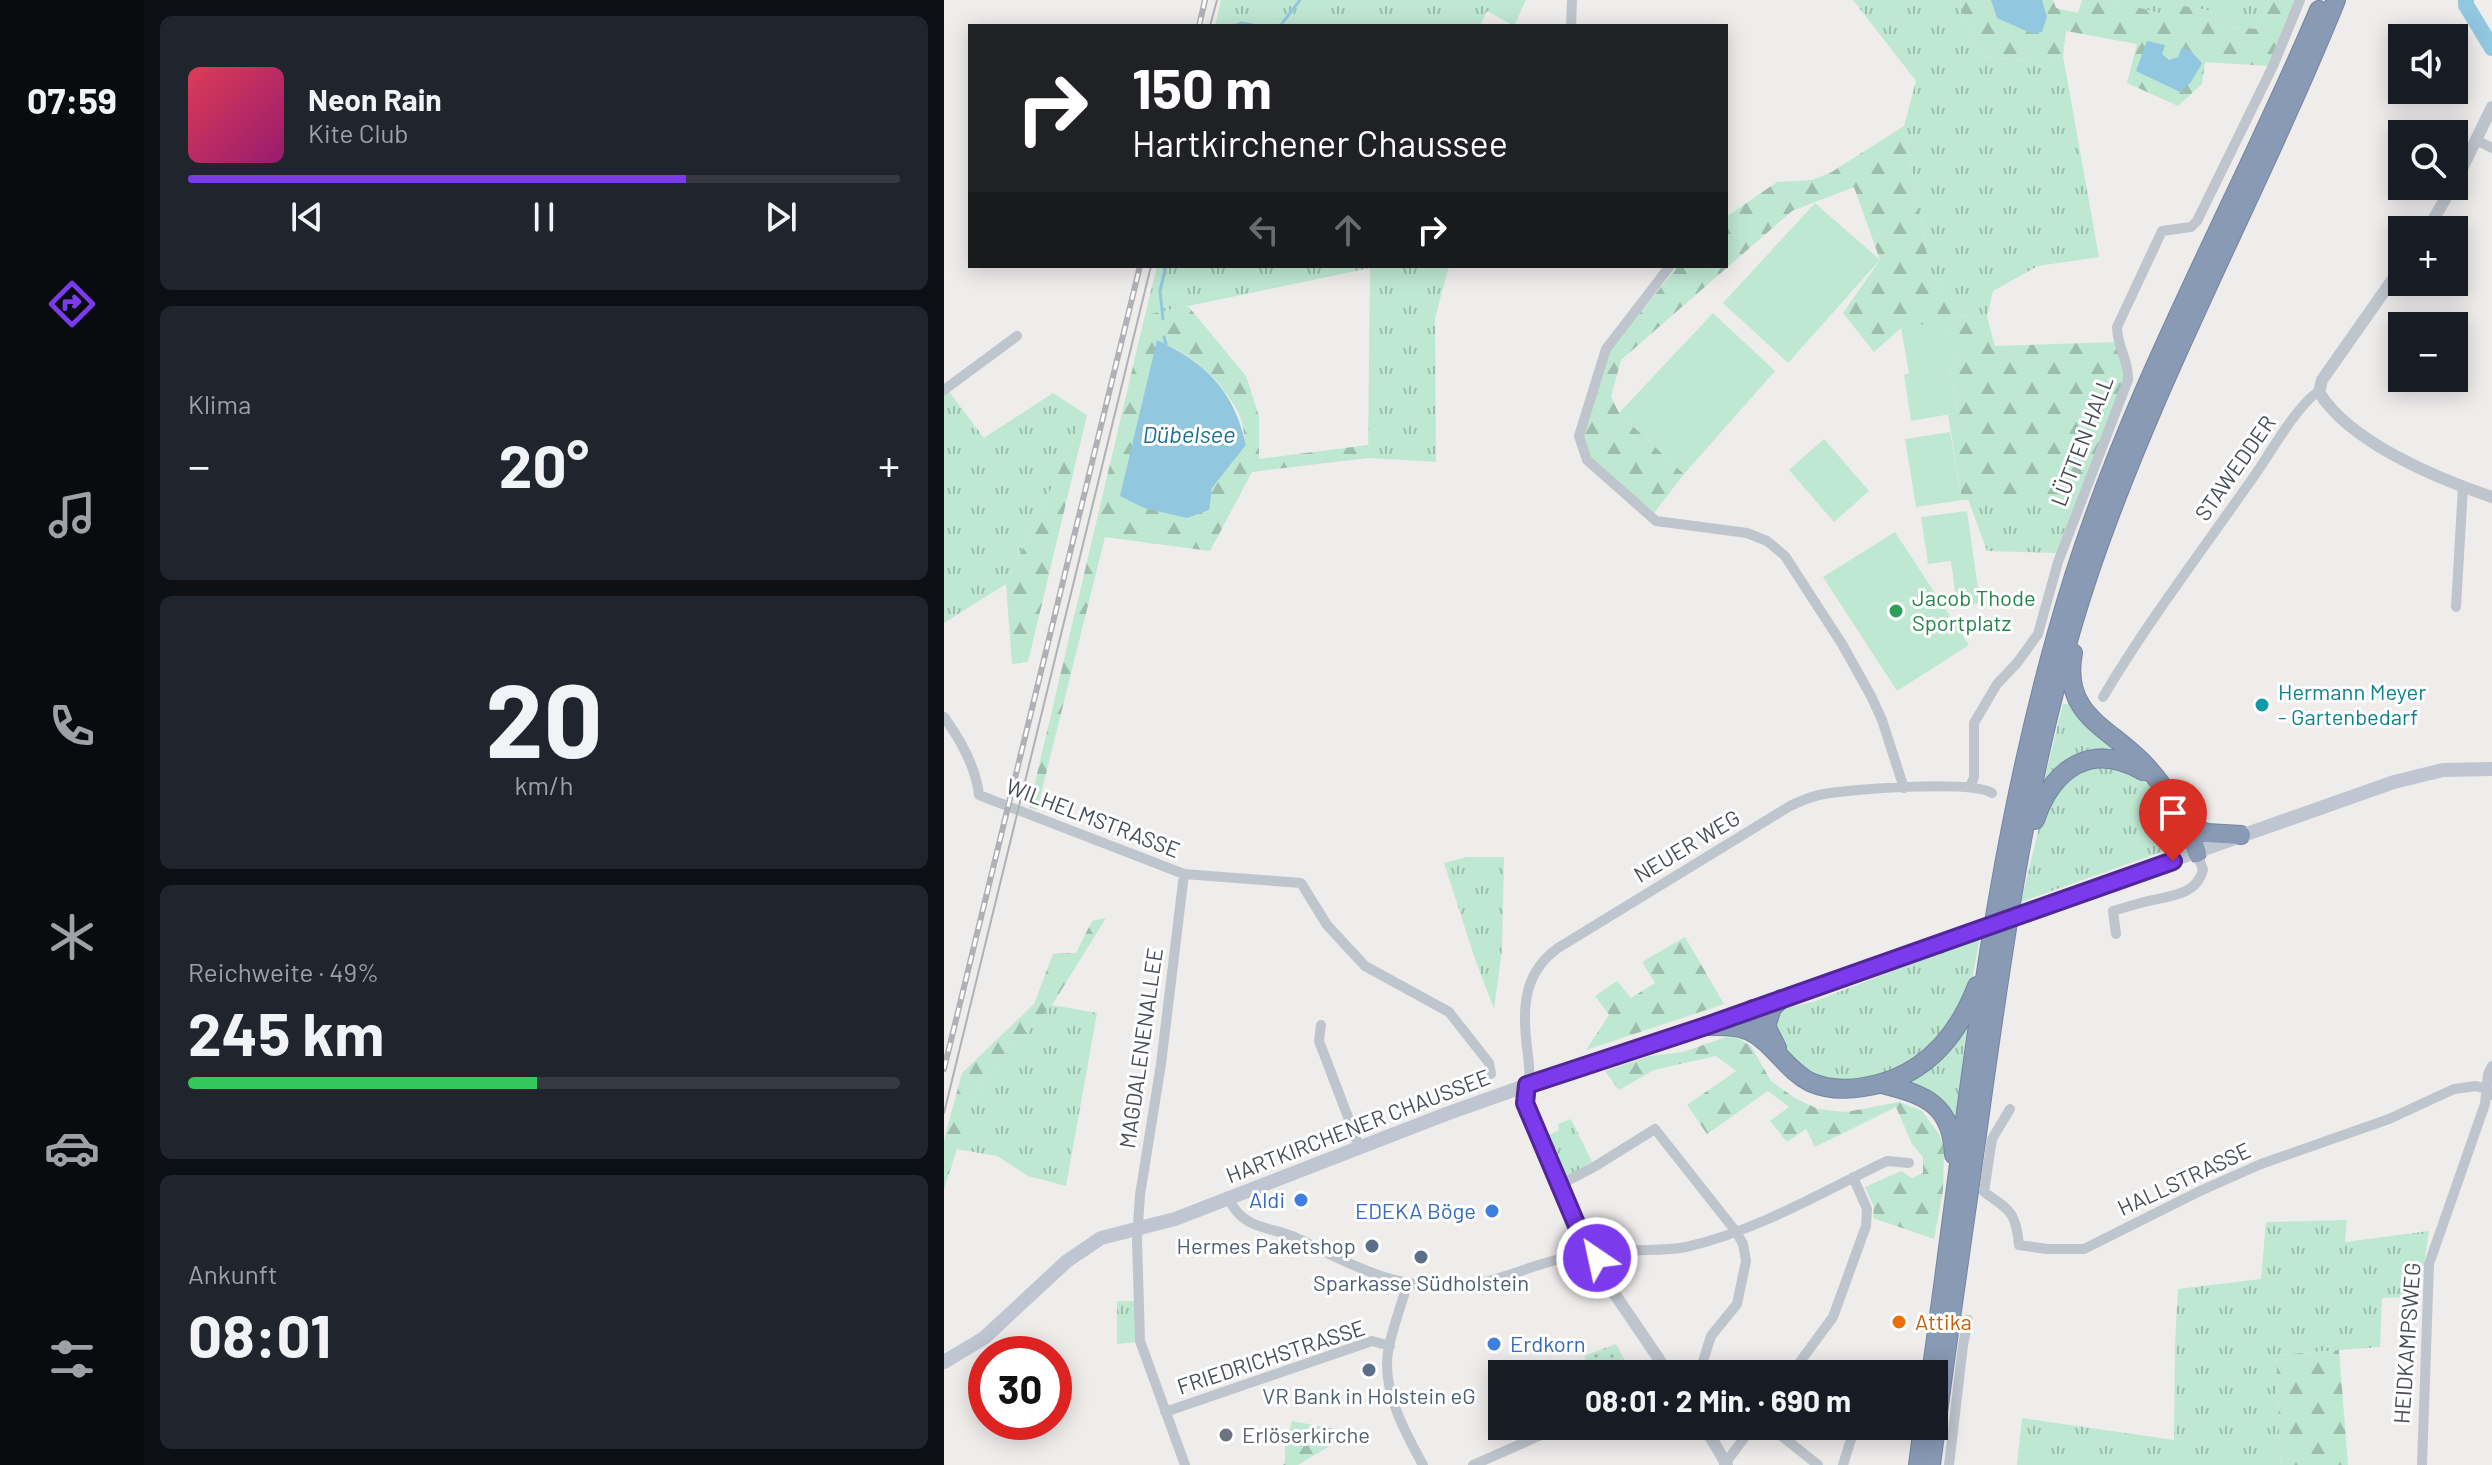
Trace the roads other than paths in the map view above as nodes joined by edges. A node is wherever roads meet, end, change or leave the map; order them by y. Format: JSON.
{"nodes":[{"id":1,"x":1572,"y":0,"type":"edge"},
{"id":2,"x":2300,"y":0,"type":"edge"},
{"id":3,"x":2323,"y":0,"type":"edge"},
{"id":4,"x":2336,"y":0,"type":"edge"},
{"id":5,"x":1571,"y":24,"type":"edge"},
{"id":6,"x":2492,"y":107,"type":"edge"},
{"id":7,"x":2476,"y":140,"type":"junction"},
{"id":8,"x":2492,"y":148,"type":"edge"},
{"id":9,"x":2468,"y":156,"type":"edge"},
{"id":10,"x":1668,"y":268,"type":"edge"},
{"id":11,"x":2388,"y":286,"type":"edge"},
{"id":12,"x":1017,"y":336,"type":"dead end"},
{"id":13,"x":944,"y":390,"type":"edge"},
{"id":14,"x":2319,"y":392,"type":"junction"},
{"id":15,"x":2463,"y":487,"type":"junction"},
{"id":16,"x":2492,"y":497,"type":"edge"},
{"id":17,"x":2086,"y":582,"type":"junction"},
{"id":18,"x":2456,"y":607,"type":"dead end"},
{"id":19,"x":2103,"y":697,"type":"dead end"},
{"id":20,"x":944,"y":717,"type":"edge"},
{"id":21,"x":2492,"y":769,"type":"edge"},
{"id":22,"x":2158,"y":781,"type":"junction"},
{"id":23,"x":1970,"y":787,"type":"junction"},
{"id":24,"x":1904,"y":788,"type":"junction"},
{"id":25,"x":1992,"y":793,"type":"dead end"},
{"id":26,"x":2185,"y":824,"type":"junction"},
{"id":27,"x":2241,"y":835,"type":"junction"},
{"id":28,"x":2197,"y":853,"type":"junction"},
{"id":29,"x":1184,"y":874,"type":"junction"},
{"id":30,"x":2013,"y":888,"type":"junction"},
{"id":31,"x":2116,"y":934,"type":"dead end"},
{"id":32,"x":1989,"y":953,"type":"junction"},
{"id":33,"x":1781,"y":999,"type":"junction"},
{"id":34,"x":1753,"y":1009,"type":"junction"},
{"id":35,"x":1321,"y":1025,"type":"dead end"},
{"id":36,"x":1706,"y":1026,"type":"junction"},
{"id":37,"x":1761,"y":1031,"type":"junction"},
{"id":38,"x":2492,"y":1066,"type":"edge"},
{"id":39,"x":1491,"y":1074,"type":"dead end"},
{"id":40,"x":1882,"y":1084,"type":"junction"},
{"id":41,"x":1527,"y":1085,"type":"junction"},
{"id":42,"x":2489,"y":1092,"type":"edge"},
{"id":43,"x":2010,"y":1109,"type":"dead end"},
{"id":44,"x":1359,"y":1146,"type":"junction"},
{"id":45,"x":1909,"y":1163,"type":"dead end"},
{"id":46,"x":1853,"y":1177,"type":"junction"},
{"id":47,"x":1559,"y":1185,"type":"junction"},
{"id":48,"x":1229,"y":1199,"type":"junction"},
{"id":49,"x":1955,"y":1199,"type":"junction"},
{"id":50,"x":1138,"y":1232,"type":"junction"},
{"id":51,"x":1737,"y":1233,"type":"junction"},
{"id":52,"x":1591,"y":1259,"type":"junction"},
{"id":53,"x":1407,"y":1285,"type":"junction"},
{"id":54,"x":1968,"y":1320,"type":"dead end"},
{"id":55,"x":1390,"y":1346,"type":"junction"},
{"id":56,"x":1660,"y":1360,"type":"edge"},
{"id":57,"x":1703,"y":1360,"type":"edge"},
{"id":58,"x":1801,"y":1360,"type":"edge"},
{"id":59,"x":1933,"y":1360,"type":"edge"},
{"id":60,"x":944,"y":1362,"type":"edge"},
{"id":61,"x":1165,"y":1412,"type":"junction"},
{"id":62,"x":1530,"y":1440,"type":"edge"},
{"id":63,"x":1712,"y":1440,"type":"edge"},
{"id":64,"x":1743,"y":1440,"type":"edge"},
{"id":65,"x":1787,"y":1440,"type":"edge"},
{"id":66,"x":1851,"y":1440,"type":"edge"},
{"id":67,"x":1921,"y":1440,"type":"edge"},
{"id":68,"x":1725,"y":1464,"type":"edge"},
{"id":69,"x":1185,"y":1465,"type":"edge"},
{"id":70,"x":1423,"y":1465,"type":"edge"},
{"id":71,"x":1473,"y":1465,"type":"edge"},
{"id":72,"x":1818,"y":1465,"type":"edge"},
{"id":73,"x":1843,"y":1465,"type":"edge"},
{"id":74,"x":1918,"y":1465,"type":"edge"},
{"id":75,"x":1931,"y":1465,"type":"edge"},
{"id":76,"x":1949,"y":1465,"type":"edge"},
{"id":77,"x":2422,"y":1465,"type":"edge"}],
"edges":[{"from":1,"to":5,"type":"street"},
{"from":2,"to":23,"type":"street","name":"LÜTTEN HALL"},
{"from":3,"to":32,"type":"highway"},
{"from":4,"to":17,"type":"highway"},
{"from":6,"to":7,"type":"street"},
{"from":7,"to":8,"type":"street"},
{"from":7,"to":9,"type":"street"},
{"from":10,"to":24,"type":"street"},
{"from":11,"to":14,"type":"street","name":"STAWEDDER"},
{"from":12,"to":13,"type":"street"},
{"from":14,"to":15,"type":"street"},
{"from":14,"to":19,"type":"street","name":"STAWEDDER"},
{"from":15,"to":16,"type":"street"},
{"from":15,"to":18,"type":"street"},
{"from":17,"to":22,"type":"highway"},
{"from":17,"to":30,"type":"highway"},
{"from":20,"to":29,"type":"street","name":"WILHELMSTRASSE"},
{"from":21,"to":27,"type":"main road","name":"HARTKIRCHENER CHAUSSEE"},
{"from":22,"to":26,"type":"highway"},
{"from":22,"to":30,"type":"highway"},
{"from":23,"to":24,"type":"street","name":"NEUER WEG"},
{"from":23,"to":25,"type":"street","name":"NEUER WEG"},
{"from":24,"to":41,"type":"street","name":"NEUER WEG"},
{"from":26,"to":27,"type":"highway"},
{"from":26,"to":28,"type":"highway"},
{"from":27,"to":28,"type":"main road","name":"HARTKIRCHENER CHAUSSEE"},
{"from":28,"to":31,"type":"street"},
{"from":28,"to":33,"type":"main road","name":"HARTKIRCHENER CHAUSSEE","bridge":true},
{"from":29,"to":39,"type":"street","name":"WILHELMSTRASSE"},
{"from":29,"to":50,"type":"street","name":"MAGDALENENALLEE"},
{"from":30,"to":75,"type":"highway"},
{"from":32,"to":40,"type":"highway"},
{"from":32,"to":49,"type":"highway"},
{"from":33,"to":34,"type":"main road","name":"HARTKIRCHENER CHAUSSEE"},
{"from":33,"to":37,"type":"highway"},
{"from":34,"to":36,"type":"main road","name":"HARTKIRCHENER CHAUSSEE"},
{"from":34,"to":37,"type":"highway"},
{"from":35,"to":44,"type":"street"},
{"from":36,"to":37,"type":"highway"},
{"from":36,"to":41,"type":"main road","name":"HARTKIRCHENER CHAUSSEE"},
{"from":37,"to":40,"type":"highway"},
{"from":38,"to":42,"type":"street"},
{"from":40,"to":49,"type":"highway"},
{"from":41,"to":44,"type":"main road","name":"HARTKIRCHENER CHAUSSEE"},
{"from":41,"to":47,"type":"street"},
{"from":42,"to":43,"type":"street","name":"HALLSTRASSE"},
{"from":42,"to":77,"type":"street","name":"HEIDKAMPSWEG"},
{"from":44,"to":48,"type":"main road","name":"HARTKIRCHENER CHAUSSEE"},
{"from":45,"to":46,"type":"street"},
{"from":46,"to":51,"type":"street"},
{"from":46,"to":58,"type":"street"},
{"from":47,"to":51,"type":"street"},
{"from":47,"to":52,"type":"street"},
{"from":48,"to":50,"type":"main road","name":"HARTKIRCHENER CHAUSSEE"},
{"from":48,"to":53,"type":"street"},
{"from":49,"to":59,"type":"highway"},
{"from":50,"to":60,"type":"main road","name":"HARTKIRCHENER CHAUSSEE"},
{"from":50,"to":61,"type":"street","name":"MAGDALENENALLEE"},
{"from":51,"to":52,"type":"street"},
{"from":51,"to":57,"type":"street"},
{"from":52,"to":53,"type":"street"},
{"from":52,"to":56,"type":"street"},
{"from":53,"to":55,"type":"street"},
{"from":54,"to":76,"type":"street"},
{"from":55,"to":61,"type":"street","name":"FRIEDRICHSTRASSE"},
{"from":55,"to":70,"type":"street"},
{"from":61,"to":69,"type":"street","name":"MAGDALENENALLEE"},
{"from":62,"to":71,"type":"street"},
{"from":63,"to":68,"type":"street"},
{"from":64,"to":68,"type":"street"},
{"from":65,"to":72,"type":"street"},
{"from":66,"to":73,"type":"street"},
{"from":67,"to":74,"type":"highway"}]}
